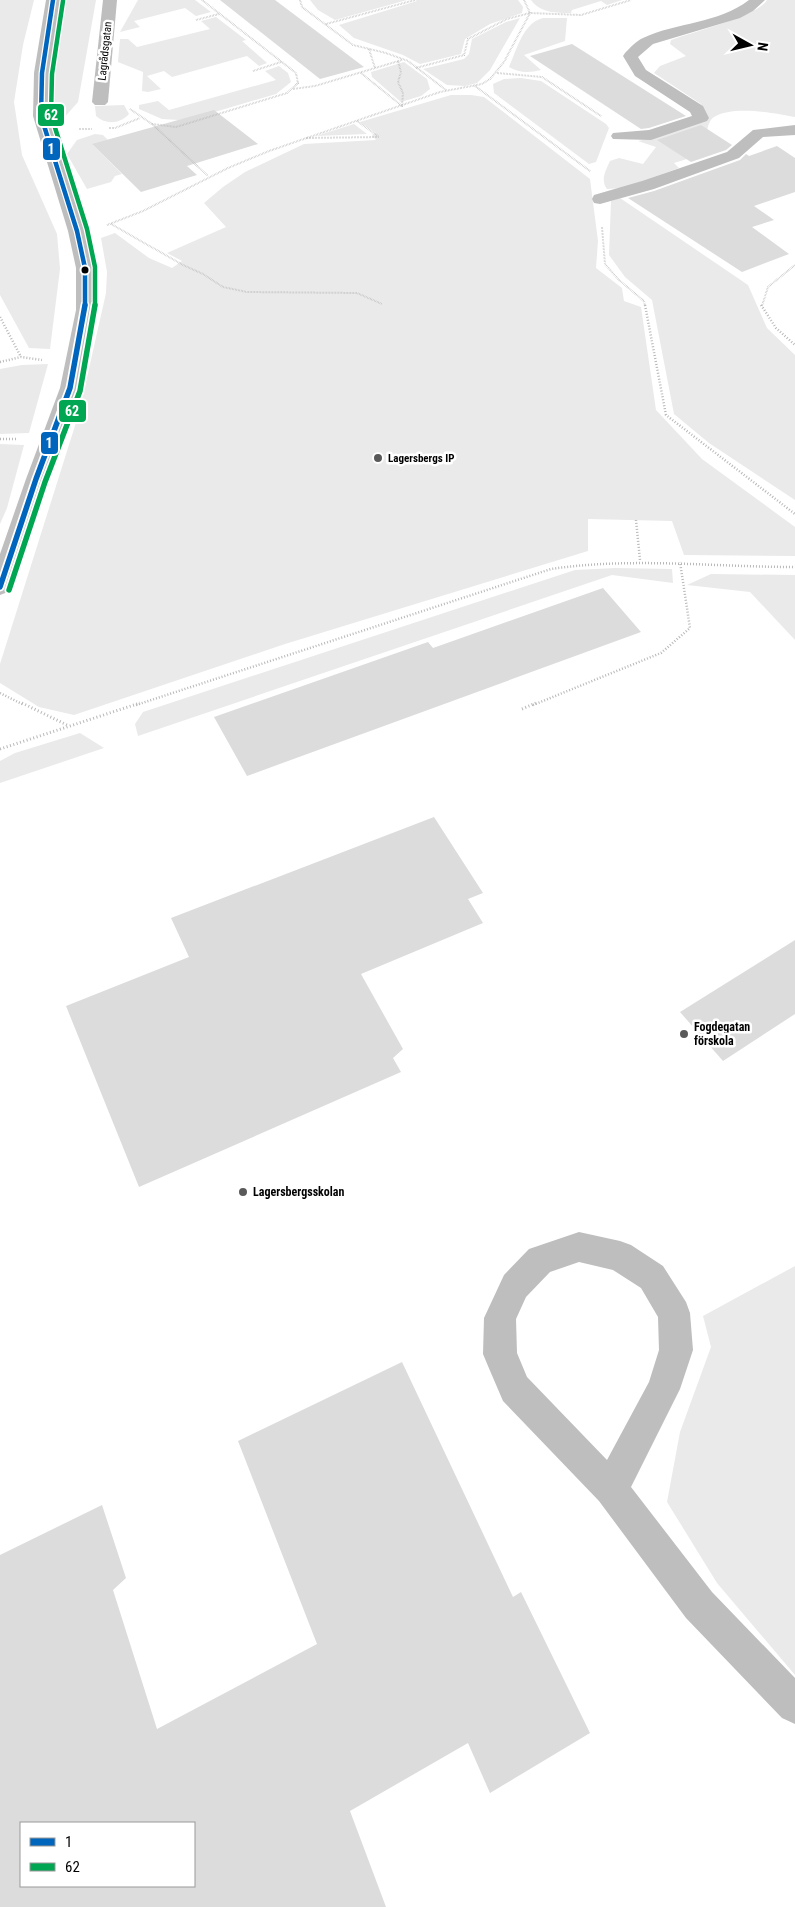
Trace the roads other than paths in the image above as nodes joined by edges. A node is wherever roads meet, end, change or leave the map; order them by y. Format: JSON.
{"nodes":[{"id":1,"x":53,"y":0,"type":"edge"},
{"id":2,"x":110,"y":0,"type":"edge"},
{"id":3,"x":758,"y":0,"type":"edge"},
{"id":4,"x":100,"y":102,"type":"road end"},
{"id":5,"x":795,"y":130,"type":"edge"},
{"id":6,"x":620,"y":136,"type":"road end"},
{"id":7,"x":600,"y":199,"type":"road end"},
{"id":8,"x":0,"y":587,"type":"edge"},
{"id":9,"x":611,"y":1489,"type":"junction"},
{"id":10,"x":795,"y":1705,"type":"edge"}],
"edges":[{"from":1,"to":8,"type":"street"},
{"from":2,"to":4,"type":"street","name":"Lagrådsgatan"},
{"from":3,"to":6,"type":"street"},
{"from":5,"to":7,"type":"street"},
{"from":9,"to":9,"type":"street"},
{"from":9,"to":10,"type":"street"}]}
